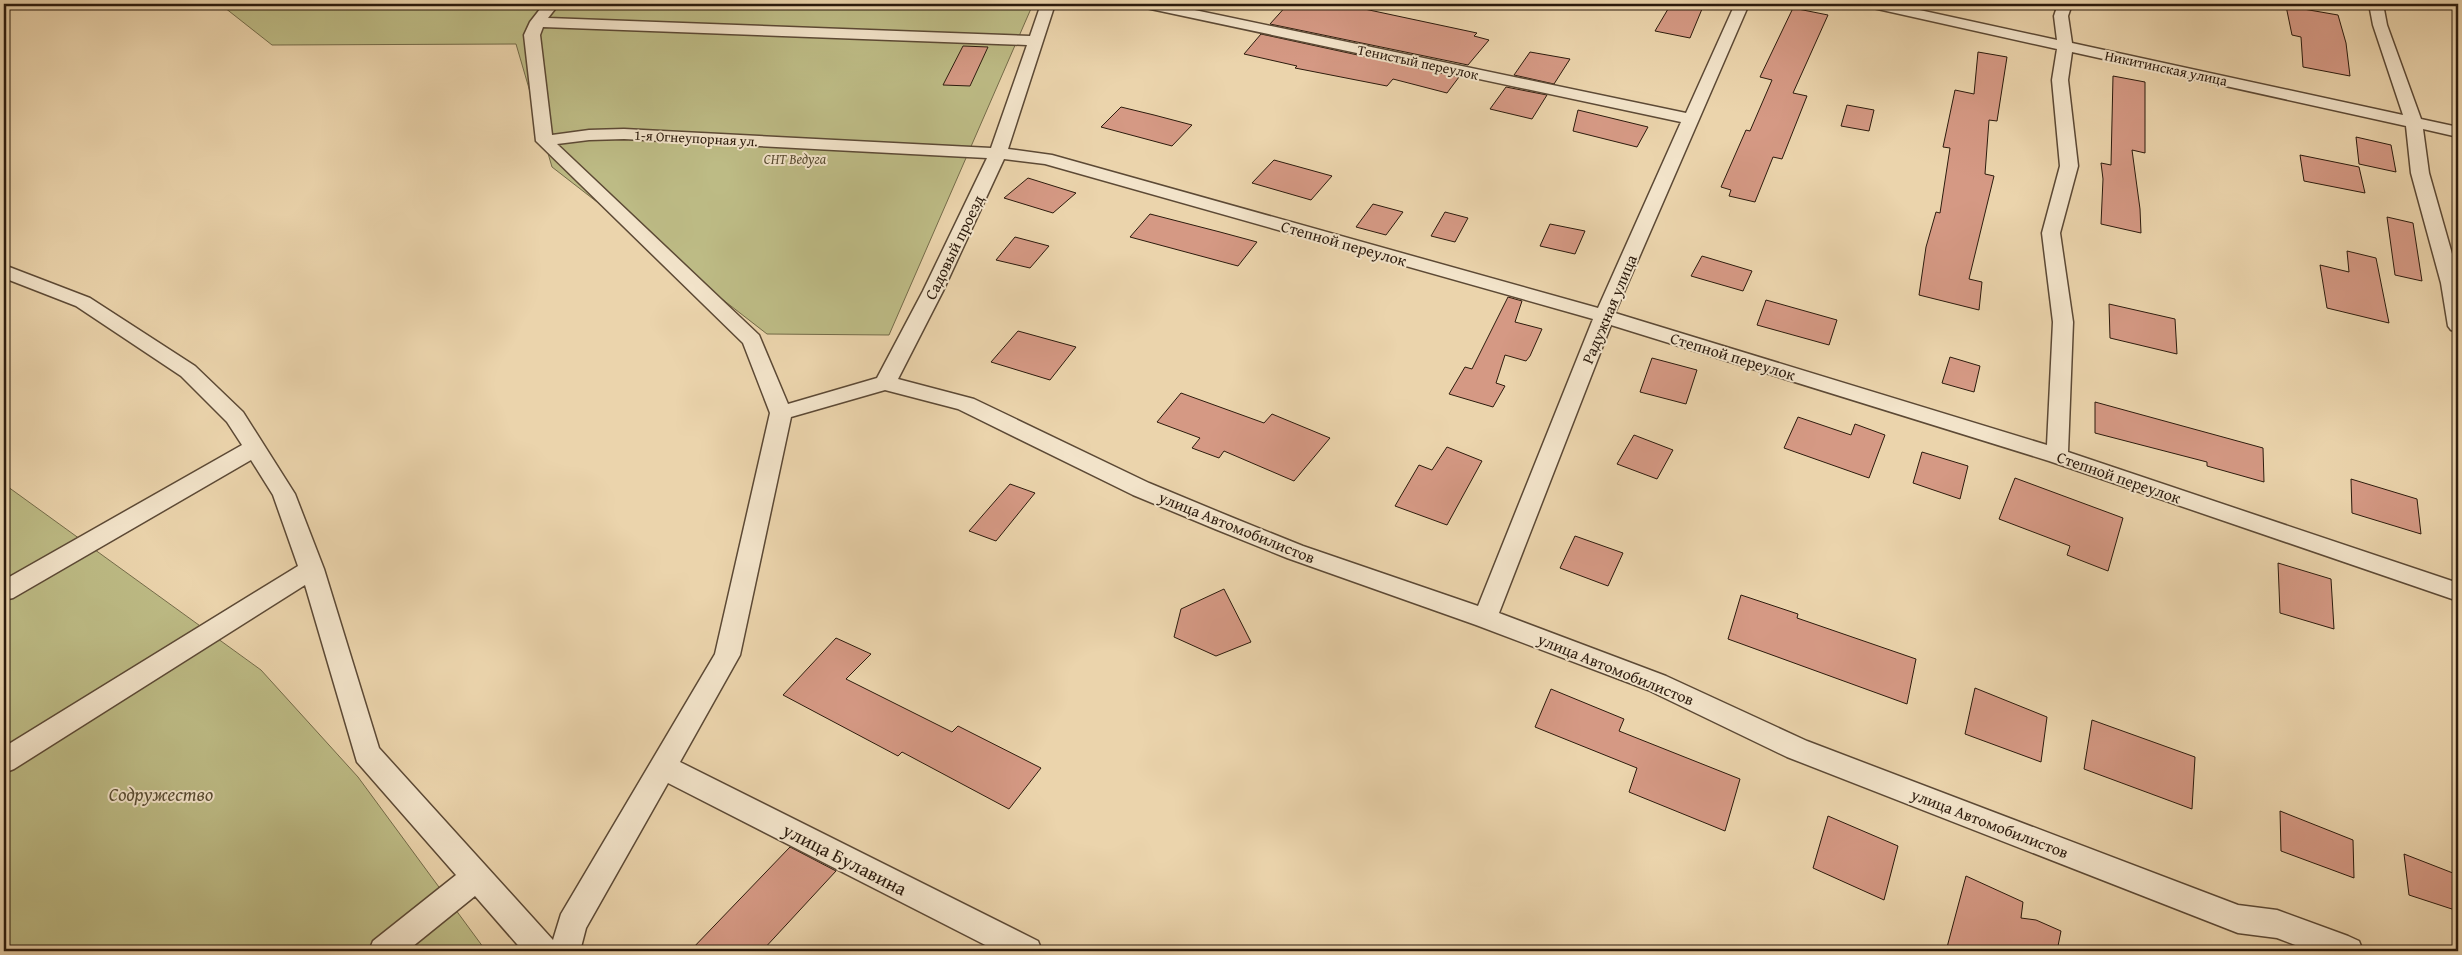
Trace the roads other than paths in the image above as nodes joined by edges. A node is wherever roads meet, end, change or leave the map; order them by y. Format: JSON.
{"nodes":[{"id":1,"x":552,"y":4,"type":"edge"},
{"id":2,"x":1048,"y":4,"type":"edge"},
{"id":3,"x":1146,"y":4,"type":"edge"},
{"id":4,"x":1742,"y":4,"type":"edge"},
{"id":5,"x":1873,"y":4,"type":"edge"},
{"id":6,"x":2066,"y":4,"type":"edge"},
{"id":7,"x":2376,"y":4,"type":"edge"},
{"id":8,"x":537,"y":22,"type":"junction"},
{"id":9,"x":1037,"y":41,"type":"junction"},
{"id":10,"x":2065,"y":46,"type":"junction"},
{"id":11,"x":1690,"y":119,"type":"junction"},
{"id":12,"x":2414,"y":122,"type":"junction"},
{"id":13,"x":2458,"y":132,"type":"edge"},
{"id":14,"x":544,"y":141,"type":"junction"},
{"id":15,"x":998,"y":153,"type":"junction"},
{"id":16,"x":4,"y":271,"type":"edge"},
{"id":17,"x":1604,"y":316,"type":"junction"},
{"id":18,"x":2458,"y":326,"type":"edge"},
{"id":19,"x":886,"y":383,"type":"junction"},
{"id":20,"x":780,"y":413,"type":"junction"},
{"id":21,"x":254,"y":448,"type":"junction"},
{"id":22,"x":2057,"y":456,"type":"junction"},
{"id":23,"x":312,"y":569,"type":"junction"},
{"id":24,"x":4,"y":591,"type":"edge"},
{"id":25,"x":2458,"y":592,"type":"edge"},
{"id":26,"x":1485,"y":618,"type":"junction"},
{"id":27,"x":4,"y":761,"type":"edge"},
{"id":28,"x":663,"y":767,"type":"junction"},
{"id":29,"x":476,"y":877,"type":"junction"},
{"id":30,"x":384,"y":951,"type":"edge"},
{"id":31,"x":543,"y":951,"type":"edge"},
{"id":32,"x":565,"y":951,"type":"edge"},
{"id":33,"x":1027,"y":951,"type":"edge"},
{"id":34,"x":2348,"y":951,"type":"edge"}],
"edges":[{"from":1,"to":8,"type":"street"},
{"from":2,"to":9,"type":"street","name":"Садовый проезд"},
{"from":3,"to":11,"type":"street","name":"Тенистый переулок"},
{"from":4,"to":11,"type":"street","name":"Радужная улица"},
{"from":5,"to":10,"type":"street","name":"Никитинская улица"},
{"from":6,"to":10,"type":"street"},
{"from":7,"to":12,"type":"street"},
{"from":8,"to":9,"type":"street"},
{"from":8,"to":14,"type":"street"},
{"from":9,"to":15,"type":"street","name":"Садовый проезд"},
{"from":10,"to":12,"type":"street","name":"Никитинская улица"},
{"from":10,"to":22,"type":"street"},
{"from":11,"to":17,"type":"street","name":"Радужная улица"},
{"from":12,"to":13,"type":"street","name":"Никитинская улица"},
{"from":12,"to":18,"type":"street"},
{"from":14,"to":15,"type":"street","name":"1-я Огнеупорная ул."},
{"from":14,"to":20,"type":"street"},
{"from":15,"to":17,"type":"street","name":"Степной переулок"},
{"from":15,"to":19,"type":"street","name":"Садовый проезд"},
{"from":16,"to":21,"type":"street"},
{"from":17,"to":22,"type":"street","name":"Степной переулок"},
{"from":17,"to":26,"type":"street","name":"Радужная улица"},
{"from":19,"to":20,"type":"street"},
{"from":19,"to":26,"type":"street","name":"улица Автомобилистов"},
{"from":20,"to":28,"type":"street"},
{"from":21,"to":23,"type":"street"},
{"from":21,"to":24,"type":"street"},
{"from":22,"to":25,"type":"street","name":"Степной переулок"},
{"from":23,"to":27,"type":"street"},
{"from":23,"to":29,"type":"street"},
{"from":26,"to":34,"type":"street","name":"улица Автомобилистов"},
{"from":28,"to":32,"type":"street"},
{"from":28,"to":33,"type":"street","name":"улица Булавина"},
{"from":29,"to":30,"type":"street"},
{"from":29,"to":31,"type":"street"}]}
